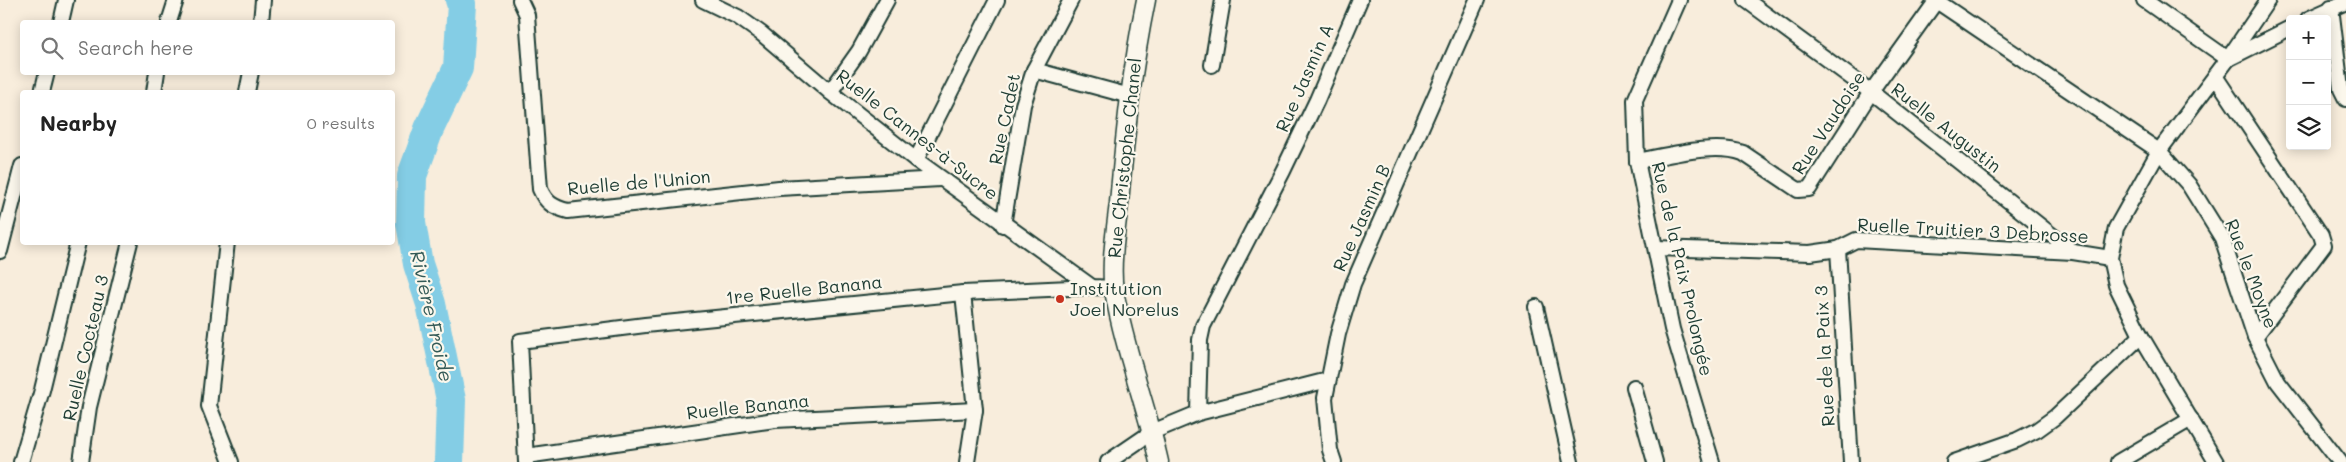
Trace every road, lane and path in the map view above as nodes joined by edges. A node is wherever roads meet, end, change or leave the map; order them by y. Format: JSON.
{"nodes":[{"id":1,"x":66,"y":0,"type":"edge"},
{"id":2,"x":176,"y":0,"type":"edge"},
{"id":3,"x":263,"y":0,"type":"edge"},
{"id":4,"x":520,"y":0,"type":"edge"},
{"id":5,"x":704,"y":0,"type":"edge"},
{"id":6,"x":887,"y":0,"type":"edge"},
{"id":7,"x":997,"y":0,"type":"edge"},
{"id":8,"x":1071,"y":0,"type":"edge"},
{"id":9,"x":1146,"y":0,"type":"edge"},
{"id":10,"x":1223,"y":0,"type":"edge"},
{"id":11,"x":1360,"y":0,"type":"edge"},
{"id":12,"x":1477,"y":0,"type":"edge"},
{"id":13,"x":1679,"y":0,"type":"edge"},
{"id":14,"x":1746,"y":0,"type":"edge"},
{"id":15,"x":1936,"y":0,"type":"edge"},
{"id":16,"x":2144,"y":0,"type":"edge"},
{"id":17,"x":2268,"y":0,"type":"edge"},
{"id":18,"x":2346,"y":2,"type":"edge"},
{"id":19,"x":2331,"y":7,"type":"junction"},
{"id":20,"x":2316,"y":15,"type":"edge"},
{"id":21,"x":61,"y":20,"type":"edge"},
{"id":22,"x":170,"y":20,"type":"edge"},
{"id":23,"x":261,"y":20,"type":"edge"},
{"id":24,"x":2286,"y":30,"type":"edge"},
{"id":25,"x":2228,"y":59,"type":"junction"},
{"id":26,"x":1212,"y":65,"type":"dead end"},
{"id":27,"x":1034,"y":70,"type":"junction"},
{"id":28,"x":46,"y":75,"type":"edge"},
{"id":29,"x":157,"y":75,"type":"edge"},
{"id":30,"x":250,"y":75,"type":"edge"},
{"id":31,"x":2215,"y":76,"type":"junction"},
{"id":32,"x":42,"y":90,"type":"edge"},
{"id":33,"x":154,"y":90,"type":"edge"},
{"id":34,"x":247,"y":90,"type":"edge"},
{"id":35,"x":830,"y":92,"type":"junction"},
{"id":36,"x":1871,"y":92,"type":"junction"},
{"id":37,"x":1130,"y":96,"type":"junction"},
{"id":38,"x":2346,"y":98,"type":"edge"},
{"id":39,"x":2159,"y":151,"type":"junction"},
{"id":40,"x":916,"y":160,"type":"junction"},
{"id":41,"x":1636,"y":161,"type":"junction"},
{"id":42,"x":20,"y":174,"type":"edge"},
{"id":43,"x":940,"y":179,"type":"junction"},
{"id":44,"x":1003,"y":225,"type":"junction"},
{"id":45,"x":77,"y":245,"type":"edge"},
{"id":46,"x":129,"y":245,"type":"edge"},
{"id":47,"x":227,"y":245,"type":"edge"},
{"id":48,"x":1656,"y":248,"type":"junction"},
{"id":49,"x":1838,"y":249,"type":"junction"},
{"id":50,"x":0,"y":251,"type":"edge"},
{"id":51,"x":2073,"y":252,"type":"junction"},
{"id":52,"x":2110,"y":258,"type":"junction"},
{"id":53,"x":1092,"y":288,"type":"junction"},
{"id":54,"x":1114,"y":288,"type":"junction"},
{"id":55,"x":963,"y":293,"type":"junction"},
{"id":56,"x":1536,"y":307,"type":"dead end"},
{"id":57,"x":2141,"y":336,"type":"junction"},
{"id":58,"x":2255,"y":338,"type":"junction"},
{"id":59,"x":1328,"y":380,"type":"junction"},
{"id":60,"x":1634,"y":387,"type":"dead end"},
{"id":61,"x":975,"y":410,"type":"junction"},
{"id":62,"x":1198,"y":414,"type":"junction"},
{"id":63,"x":2191,"y":419,"type":"junction"},
{"id":64,"x":1152,"y":432,"type":"junction"},
{"id":65,"x":526,"y":459,"type":"edge"},
{"id":66,"x":21,"y":462,"type":"edge"},
{"id":67,"x":80,"y":462,"type":"edge"},
{"id":68,"x":231,"y":462,"type":"edge"},
{"id":69,"x":966,"y":462,"type":"edge"},
{"id":70,"x":1108,"y":462,"type":"edge"},
{"id":71,"x":1159,"y":462,"type":"edge"},
{"id":72,"x":1334,"y":462,"type":"edge"},
{"id":73,"x":1570,"y":462,"type":"edge"},
{"id":74,"x":1655,"y":462,"type":"edge"},
{"id":75,"x":1712,"y":462,"type":"edge"},
{"id":76,"x":1850,"y":462,"type":"edge"},
{"id":77,"x":1954,"y":462,"type":"edge"},
{"id":78,"x":2118,"y":462,"type":"edge"},
{"id":79,"x":2216,"y":462,"type":"edge"},
{"id":80,"x":2340,"y":462,"type":"edge"}],
"edges":[{"from":1,"to":21,"type":"street"},
{"from":2,"to":22,"type":"street"},
{"from":3,"to":23,"type":"street"},
{"from":4,"to":43,"type":"street","name":"Ruelle de l'Union"},
{"from":5,"to":35,"type":"street","name":"Ruelle Cannes-à-Sucre"},
{"from":6,"to":35,"type":"street"},
{"from":7,"to":40,"type":"street"},
{"from":8,"to":27,"type":"street","name":"Rue Cadet"},
{"from":9,"to":37,"type":"street","name":"Rue Christophe Chanel"},
{"from":10,"to":26,"type":"street"},
{"from":11,"to":62,"type":"street","name":"Rue Jasmin A"},
{"from":12,"to":59,"type":"street","name":"Rue Jasmin B"},
{"from":13,"to":41,"type":"street","name":"Rue de la Paix Prolongée"},
{"from":14,"to":36,"type":"street","name":"Ruelle Augustin"},
{"from":15,"to":36,"type":"street","name":"Rue Vaudoise"},
{"from":15,"to":39,"type":"street","name":"Rue le Moyne"},
{"from":16,"to":25,"type":"street"},
{"from":17,"to":25,"type":"street"},
{"from":18,"to":19,"type":"street"},
{"from":19,"to":20,"type":"street"},
{"from":19,"to":38,"type":"street"},
{"from":24,"to":25,"type":"street"},
{"from":25,"to":31,"type":"street"},
{"from":27,"to":37,"type":"street"},
{"from":27,"to":44,"type":"street","name":"Rue Cadet"},
{"from":28,"to":32,"type":"street"},
{"from":29,"to":33,"type":"street"},
{"from":30,"to":34,"type":"street"},
{"from":31,"to":39,"type":"street"},
{"from":31,"to":58,"type":"street"},
{"from":35,"to":40,"type":"street","name":"Ruelle Cannes-à-Sucre"},
{"from":36,"to":41,"type":"street","name":"Rue Vaudoise"},
{"from":36,"to":51,"type":"street","name":"Ruelle Augustin"},
{"from":37,"to":54,"type":"street","name":"Rue Christophe Chanel"},
{"from":39,"to":52,"type":"street"},
{"from":39,"to":58,"type":"street","name":"Rue le Moyne"},
{"from":40,"to":43,"type":"street","name":"Ruelle Cannes-à-Sucre"},
{"from":41,"to":48,"type":"street","name":"Rue de la Paix Prolongée"},
{"from":42,"to":50,"type":"street"},
{"from":43,"to":44,"type":"street","name":"Ruelle Cannes-à-Sucre"},
{"from":44,"to":53,"type":"street","name":"Ruelle Cannes-à-Sucre"},
{"from":45,"to":66,"type":"street","name":"Ruelle Cocteau 3"},
{"from":46,"to":67,"type":"street","name":"Ruelle Cocteau 3"},
{"from":47,"to":68,"type":"street"},
{"from":48,"to":49,"type":"street","name":"Ruelle Truitier 3 Debrosse"},
{"from":48,"to":75,"type":"street","name":"Rue de la Paix Prolongée"},
{"from":49,"to":51,"type":"street","name":"Ruelle Truitier 3 Debrosse"},
{"from":49,"to":76,"type":"street","name":"Rue de la Paix 3"},
{"from":51,"to":52,"type":"street","name":"Ruelle Truitier 3 Debrosse"},
{"from":52,"to":57,"type":"street"},
{"from":53,"to":54,"type":"street"},
{"from":53,"to":55,"type":"street","name":"1re Ruelle Banana"},
{"from":54,"to":64,"type":"street","name":"Rue Christophe Chanel"},
{"from":55,"to":61,"type":"street"},
{"from":55,"to":65,"type":"street","name":"1re Ruelle Banana"},
{"from":56,"to":73,"type":"street"},
{"from":57,"to":63,"type":"street"},
{"from":57,"to":77,"type":"street"},
{"from":58,"to":80,"type":"street","name":"Rue le Moyne"},
{"from":59,"to":62,"type":"street"},
{"from":59,"to":72,"type":"street","name":"Rue Jasmin B"},
{"from":60,"to":74,"type":"street"},
{"from":61,"to":65,"type":"street","name":"Ruelle Banana"},
{"from":61,"to":69,"type":"street"},
{"from":62,"to":64,"type":"street"},
{"from":63,"to":78,"type":"street"},
{"from":63,"to":79,"type":"street"},
{"from":64,"to":70,"type":"street"},
{"from":64,"to":71,"type":"street","name":"Rue Christophe Chanel"}]}
